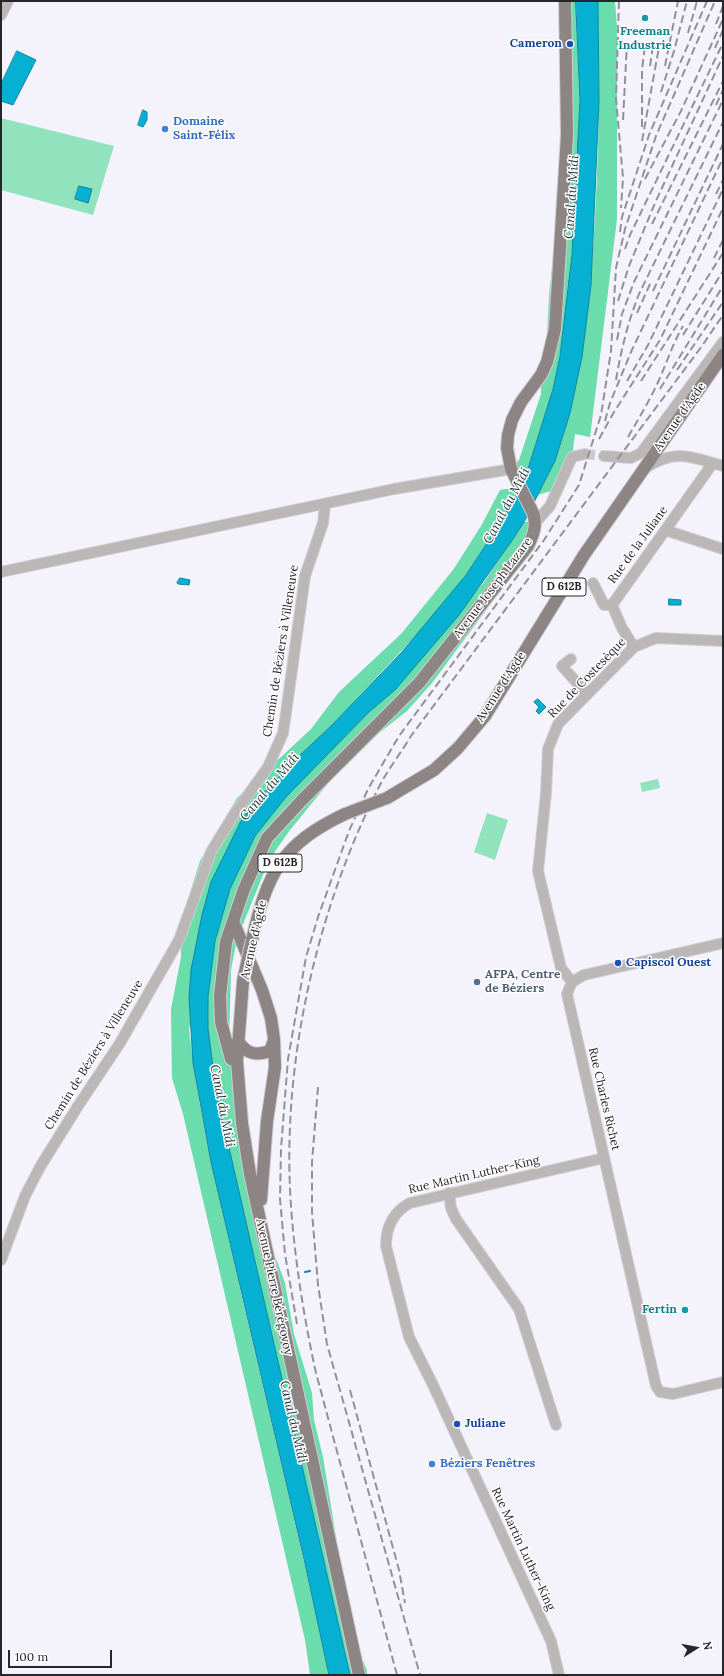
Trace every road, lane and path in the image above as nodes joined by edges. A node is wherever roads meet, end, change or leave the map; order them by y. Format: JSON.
{"nodes":[{"id":1,"x":8,"y":1,"type":"edge"},
{"id":2,"x":565,"y":1,"type":"edge"},
{"id":3,"x":1,"y":15,"type":"edge"},
{"id":4,"x":723,"y":342,"type":"edge"},
{"id":5,"x":723,"y":355,"type":"edge"},
{"id":6,"x":585,"y":454,"type":"tunnel mouth"},
{"id":7,"x":604,"y":456,"type":"tunnel mouth"},
{"id":8,"x":713,"y":463,"type":"junction"},
{"id":9,"x":723,"y":466,"type":"edge"},
{"id":10,"x":643,"y":469,"type":"junction"},
{"id":11,"x":513,"y":473,"type":"junction"},
{"id":12,"x":325,"y":505,"type":"junction"},
{"id":13,"x":534,"y":517,"type":"junction"},
{"id":14,"x":665,"y":530,"type":"junction"},
{"id":15,"x":723,"y":549,"type":"edge"},
{"id":16,"x":1,"y":572,"type":"edge"},
{"id":17,"x":593,"y":583,"type":"dead end"},
{"id":18,"x":612,"y":605,"type":"junction"},
{"id":19,"x":723,"y":641,"type":"edge"},
{"id":20,"x":634,"y":647,"type":"junction"},
{"id":21,"x":571,"y":659,"type":"dead end"},
{"id":22,"x":587,"y":694,"type":"junction"},
{"id":23,"x":234,"y":921,"type":"junction"},
{"id":24,"x":723,"y":942,"type":"edge"},
{"id":25,"x":572,"y":982,"type":"junction"},
{"id":26,"x":274,"y":1039,"type":"junction"},
{"id":27,"x":238,"y":1041,"type":"junction"},
{"id":28,"x":237,"y":1061,"type":"junction"},
{"id":29,"x":604,"y":1158,"type":"junction"},
{"id":30,"x":449,"y":1193,"type":"junction"},
{"id":31,"x":265,"y":1244,"type":"junction"},
{"id":32,"x":1,"y":1260,"type":"edge"},
{"id":33,"x":723,"y":1382,"type":"edge"},
{"id":34,"x":556,"y":1425,"type":"dead end"},
{"id":35,"x":359,"y":1675,"type":"edge"},
{"id":36,"x":559,"y":1675,"type":"edge"}],
"edges":[{"from":1,"to":3,"type":"street"},
{"from":2,"to":11,"type":"main road"},
{"from":4,"to":7,"type":"street"},
{"from":5,"to":10,"type":"main road","name":"Avenue d'Agde","number":"D 612B"},
{"from":6,"to":13,"type":"street"},
{"from":8,"to":9,"type":"street"},
{"from":8,"to":10,"type":"street"},
{"from":8,"to":14,"type":"street","name":"Rue de la Juliane"},
{"from":10,"to":27,"type":"main road","name":"Avenue d'Agde","number":"D 612B","bridge":true},
{"from":11,"to":12,"type":"street"},
{"from":11,"to":13,"type":"main road"},
{"from":12,"to":16,"type":"street"},
{"from":12,"to":32,"type":"street","name":"Chemin de Béziers à Villeneuve"},
{"from":13,"to":23,"type":"main road","name":"Avenue Joseph Lazare"},
{"from":14,"to":15,"type":"street"},
{"from":14,"to":18,"type":"street","name":"Rue de la Juliane"},
{"from":17,"to":18,"type":"street"},
{"from":18,"to":20,"type":"street"},
{"from":19,"to":20,"type":"street","name":"Rue de Costesèque"},
{"from":20,"to":22,"type":"street","name":"Rue de Costesèque"},
{"from":21,"to":22,"type":"street"},
{"from":22,"to":25,"type":"street","name":"Rue de Costesèque"},
{"from":23,"to":26,"type":"main road"},
{"from":23,"to":28,"type":"main road","name":"Avenue Joseph Lazare"},
{"from":24,"to":25,"type":"street"},
{"from":25,"to":29,"type":"street","name":"Rue Charles Richet"},
{"from":26,"to":27,"type":"main road"},
{"from":26,"to":31,"type":"main road"},
{"from":27,"to":28,"type":"main road","name":"Avenue d'Agde","number":"D 612B"},
{"from":28,"to":31,"type":"main road","name":"Avenue Pierre Bérégovoy","number":"D 612B"},
{"from":29,"to":30,"type":"street","name":"Rue Martin Luther-King"},
{"from":29,"to":33,"type":"street","name":"Rue Charles Richet"},
{"from":30,"to":34,"type":"street"},
{"from":30,"to":36,"type":"street","name":"Rue Martin Luther-King"},
{"from":31,"to":35,"type":"main road","name":"Avenue Pierre Bérégovoy","number":"D 612B"}]}
